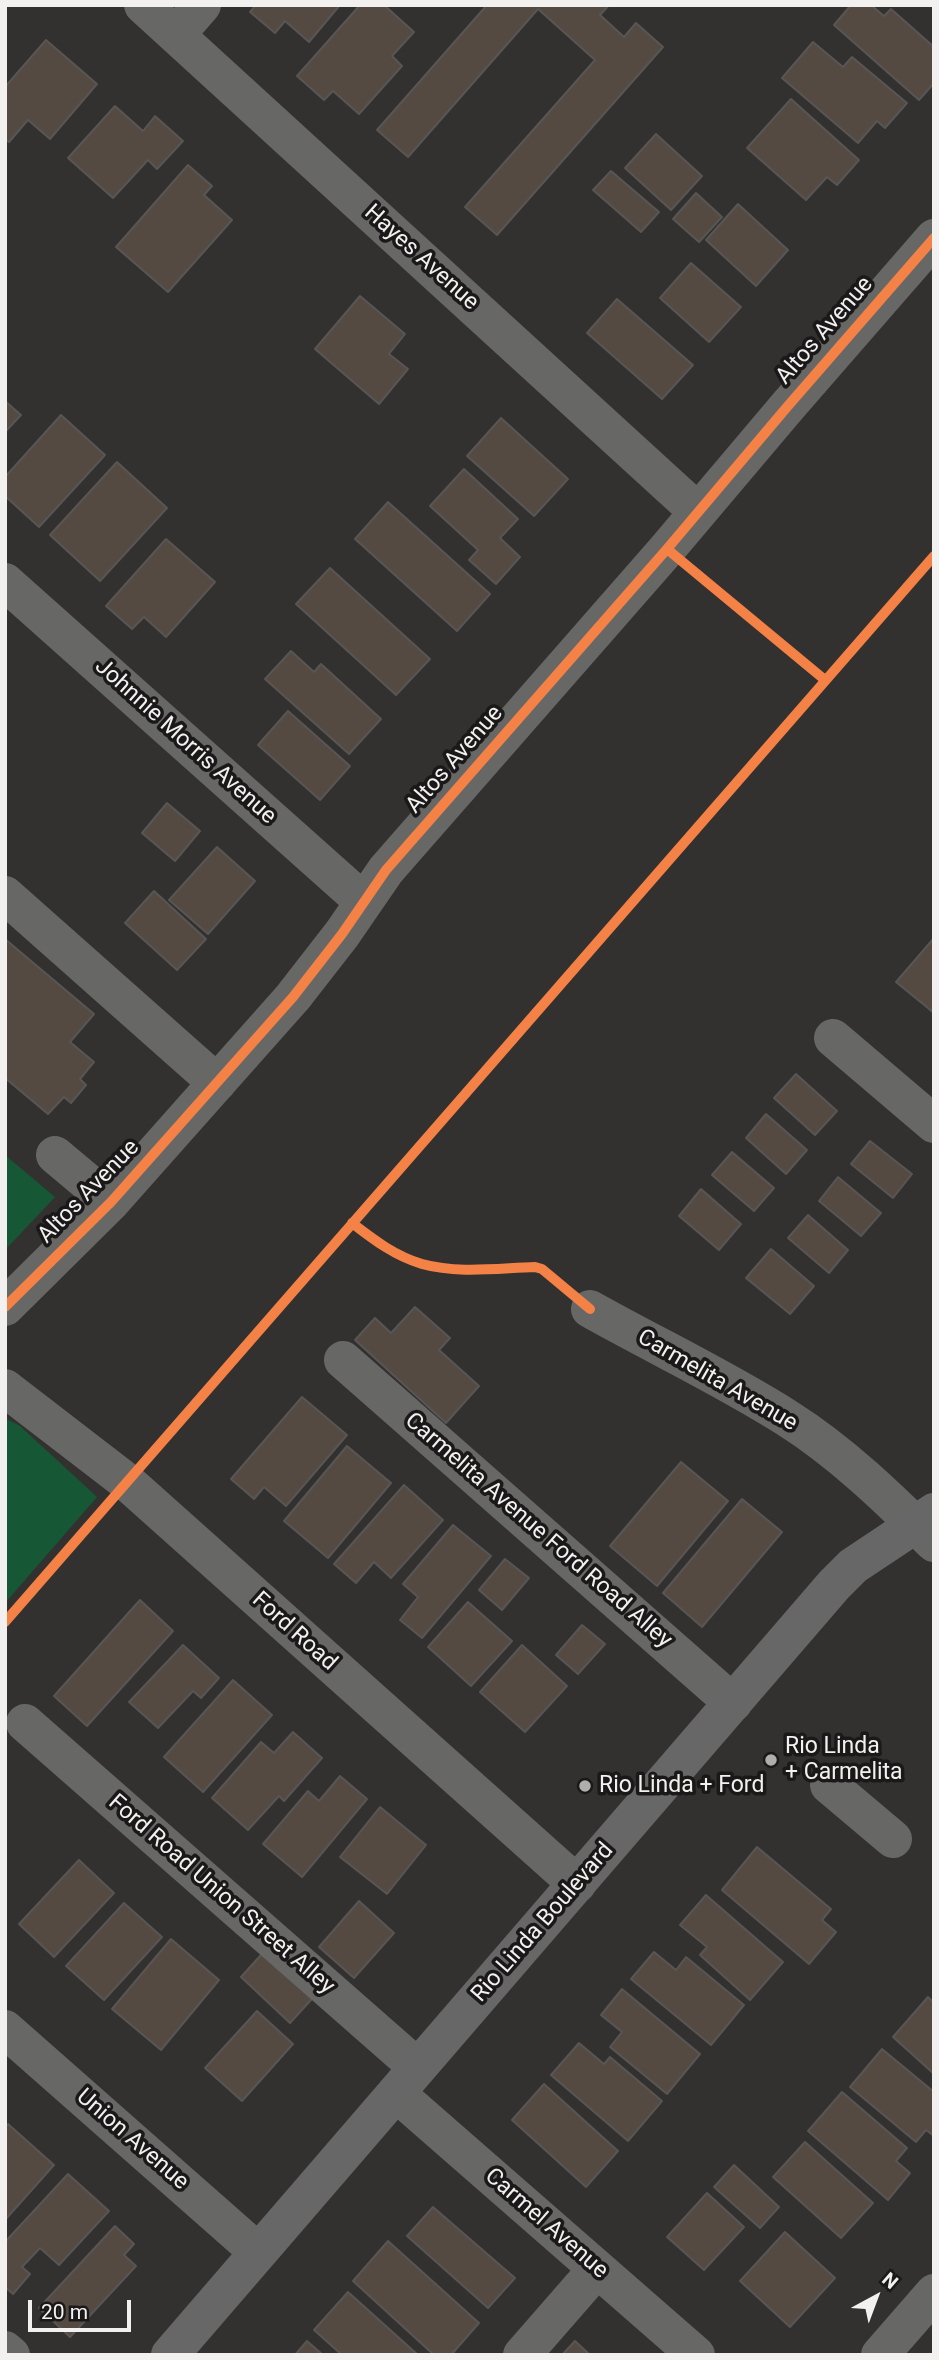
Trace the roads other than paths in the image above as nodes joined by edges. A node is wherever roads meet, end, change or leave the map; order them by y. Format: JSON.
{"nodes":[{"id":1,"x":143,"y":5,"type":"edge"},
{"id":2,"x":202,"y":5,"type":"edge"},
{"id":3,"x":176,"y":35,"type":"junction"},
{"id":4,"x":934,"y":238,"type":"edge"},
{"id":5,"x":698,"y":512,"type":"junction"},
{"id":6,"x":5,"y":582,"type":"edge"},
{"id":7,"x":5,"y":895,"type":"edge"},
{"id":8,"x":364,"y":902,"type":"junction"},
{"id":9,"x":833,"y":1038,"type":"dead end"},
{"id":10,"x":217,"y":1083,"type":"junction"},
{"id":11,"x":934,"y":1124,"type":"edge"},
{"id":12,"x":55,"y":1155,"type":"dead end"},
{"id":13,"x":111,"y":1202,"type":"junction"},
{"id":14,"x":5,"y":1307,"type":"edge"},
{"id":15,"x":590,"y":1310,"type":"dead end"},
{"id":16,"x":343,"y":1360,"type":"dead end"},
{"id":17,"x":5,"y":1388,"type":"edge"},
{"id":18,"x":928,"y":1526,"type":"edge"},
{"id":19,"x":733,"y":1703,"type":"junction"},
{"id":20,"x":25,"y":1723,"type":"dead end"},
{"id":21,"x":829,"y":1785,"type":"dead end"},
{"id":22,"x":893,"y":1839,"type":"dead end"},
{"id":23,"x":577,"y":1884,"type":"junction"},
{"id":24,"x":5,"y":2029,"type":"edge"},
{"id":25,"x":407,"y":2080,"type":"junction"},
{"id":26,"x":258,"y":2252,"type":"junction"},
{"id":27,"x":597,"y":2269,"type":"junction"},
{"id":28,"x":934,"y":2293,"type":"edge"},
{"id":29,"x":5,"y":2350,"type":"edge"},
{"id":30,"x":11,"y":2355,"type":"edge"},
{"id":31,"x":170,"y":2355,"type":"edge"},
{"id":32,"x":522,"y":2355,"type":"edge"},
{"id":33,"x":696,"y":2355,"type":"edge"},
{"id":34,"x":880,"y":2355,"type":"edge"}],
"edges":[{"from":1,"to":3,"type":"street","name":"Hayes Avenue"},
{"from":2,"to":3,"type":"street"},
{"from":3,"to":5,"type":"street","name":"Hayes Avenue"},
{"from":4,"to":5,"type":"street","name":"Altos Avenue"},
{"from":5,"to":8,"type":"street","name":"Altos Avenue"},
{"from":6,"to":8,"type":"street","name":"Johnnie Morris Avenue"},
{"from":7,"to":10,"type":"street"},
{"from":8,"to":10,"type":"street","name":"Altos Avenue"},
{"from":9,"to":11,"type":"street"},
{"from":10,"to":13,"type":"street","name":"Altos Avenue"},
{"from":12,"to":13,"type":"street"},
{"from":13,"to":14,"type":"street","name":"Altos Avenue"},
{"from":15,"to":18,"type":"street","name":"Carmelita Avenue"},
{"from":16,"to":19,"type":"street","name":"Carmelita Avenue Ford Road Alley"},
{"from":17,"to":23,"type":"street","name":"Ford Road"},
{"from":18,"to":19,"type":"main road","name":"Rio Linda Boulevard"},
{"from":19,"to":23,"type":"main road","name":"Rio Linda Boulevard"},
{"from":20,"to":25,"type":"street","name":"Ford Road Union Street Alley"},
{"from":21,"to":22,"type":"street"},
{"from":23,"to":25,"type":"main road","name":"Rio Linda Boulevard"},
{"from":24,"to":26,"type":"street","name":"Union Avenue"},
{"from":25,"to":26,"type":"main road","name":"Rio Linda Boulevard"},
{"from":25,"to":27,"type":"street","name":"Carmel Avenue"},
{"from":26,"to":31,"type":"main road","name":"Rio Linda Boulevard"},
{"from":27,"to":32,"type":"street"},
{"from":27,"to":33,"type":"street","name":"Carmel Avenue"},
{"from":28,"to":34,"type":"street"},
{"from":29,"to":30,"type":"street"}]}
